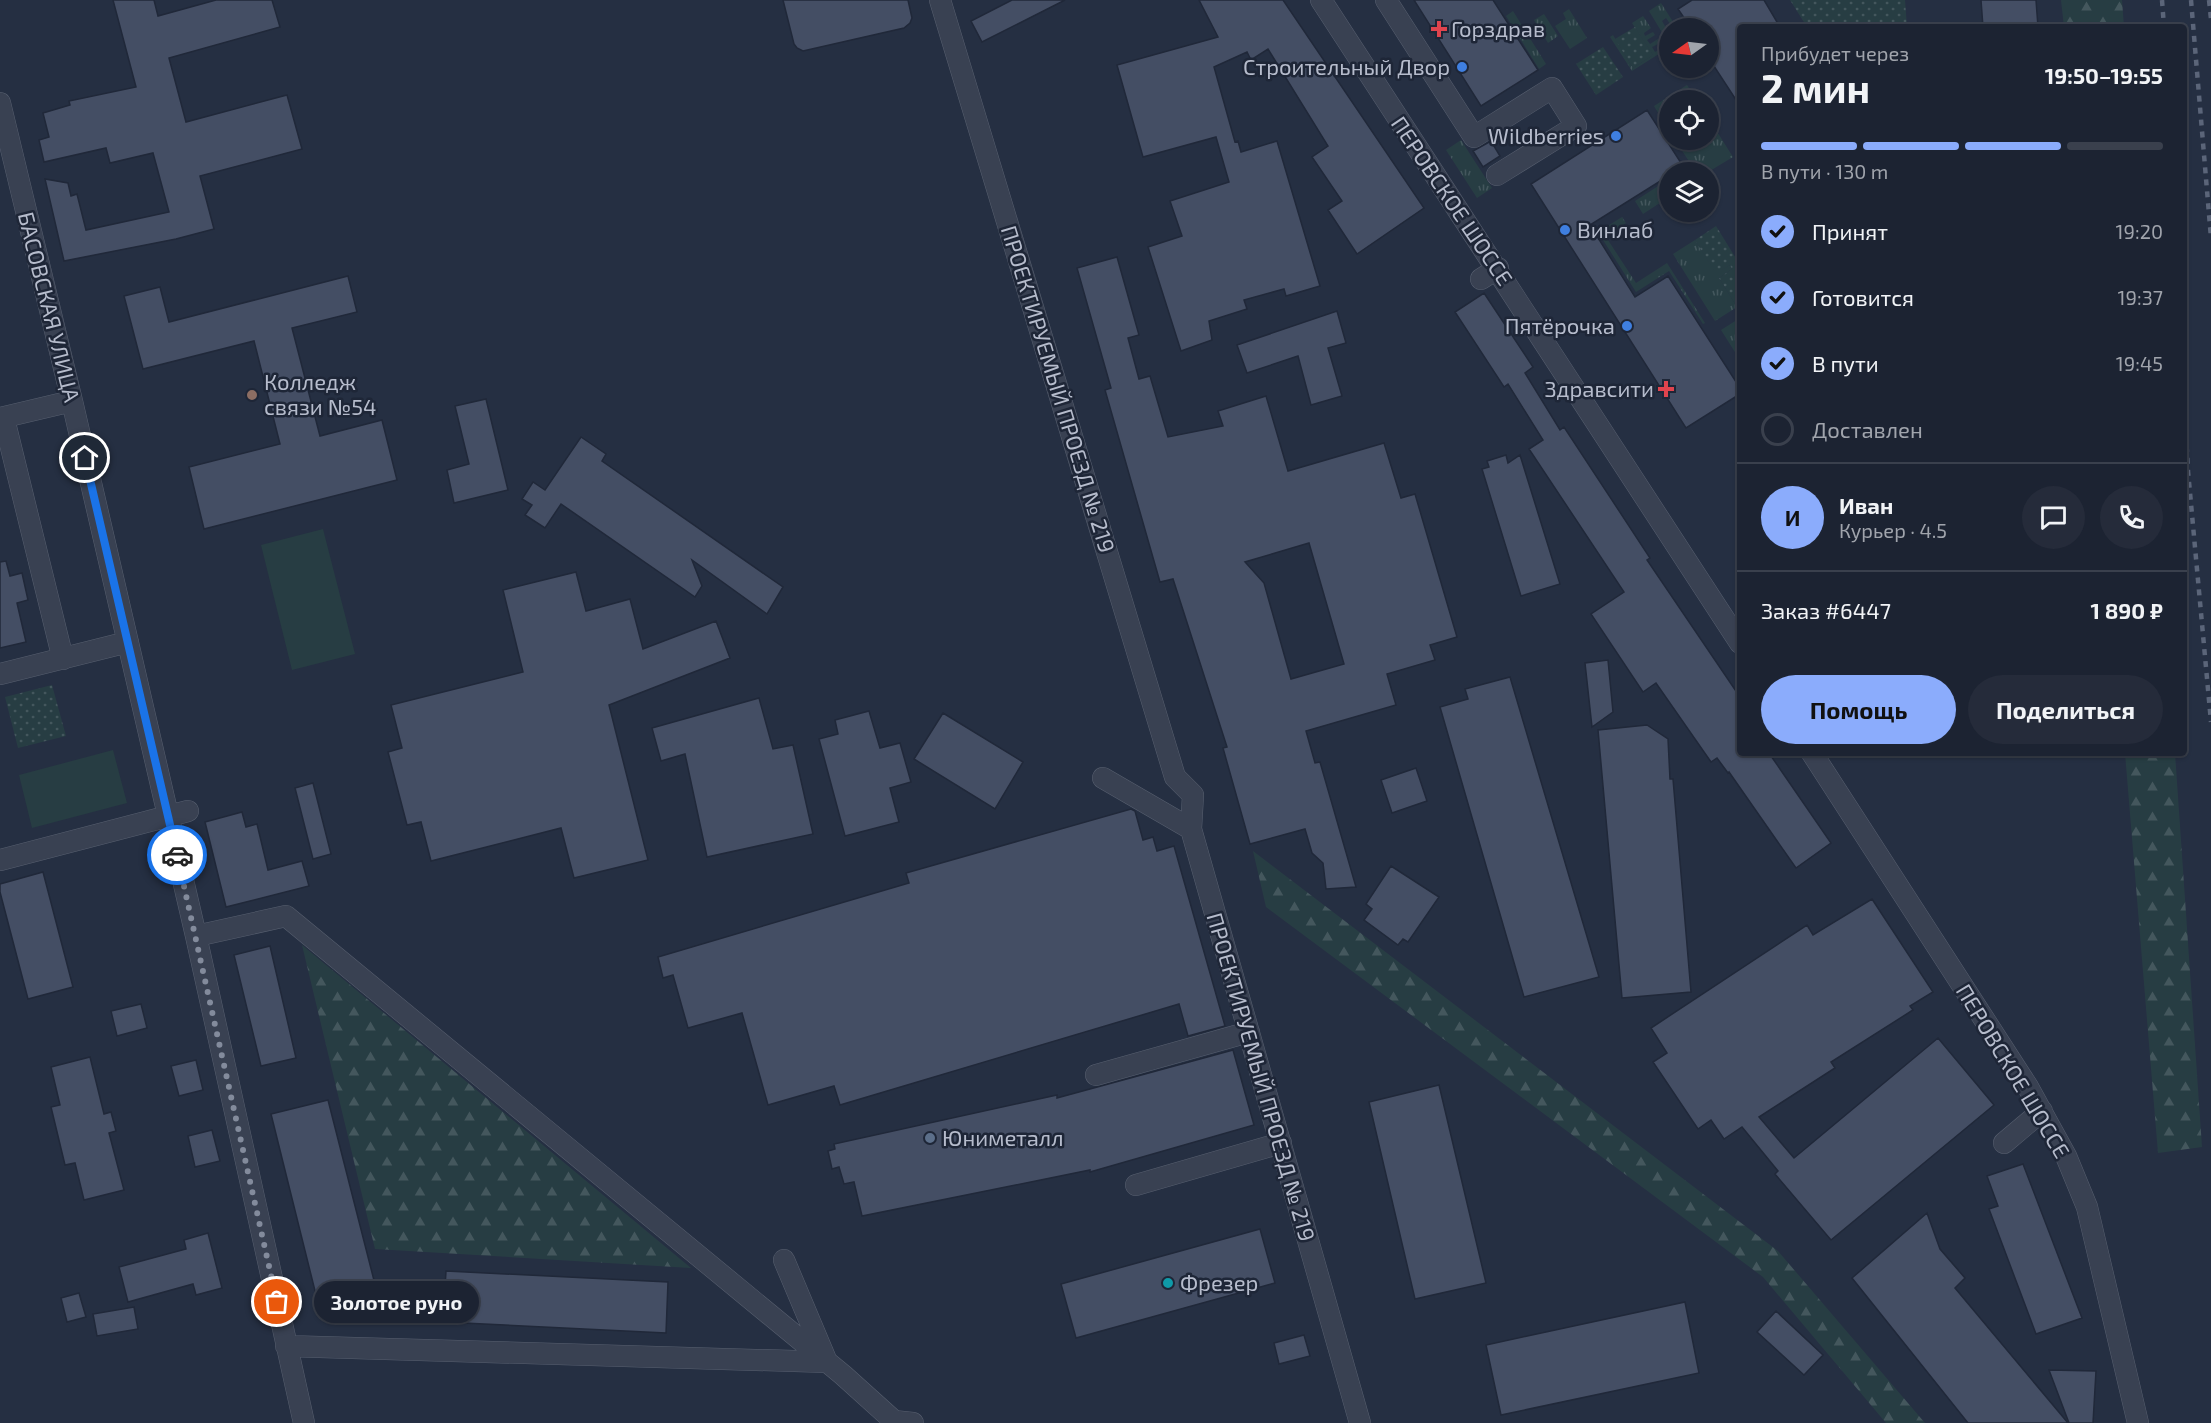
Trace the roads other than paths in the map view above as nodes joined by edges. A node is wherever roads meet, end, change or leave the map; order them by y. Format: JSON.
{"nodes":[{"id":1,"x":940,"y":0,"type":"edge"},
{"id":2,"x":1321,"y":0,"type":"edge"},
{"id":3,"x":1386,"y":0,"type":"edge"},
{"id":4,"x":0,"y":103,"type":"edge"},
{"id":5,"x":1497,"y":175,"type":"dead end"},
{"id":6,"x":72,"y":401,"type":"junction"},
{"id":7,"x":2,"y":418,"type":"edge"},
{"id":8,"x":1737,"y":639,"type":"edge"},
{"id":9,"x":128,"y":642,"type":"junction"},
{"id":10,"x":63,"y":658,"type":"junction"},
{"id":11,"x":0,"y":674,"type":"edge"},
{"id":12,"x":1814,"y":756,"type":"edge"},
{"id":13,"x":1103,"y":778,"type":"dead end"},
{"id":14,"x":178,"y":814,"type":"junction"},
{"id":15,"x":1191,"y":829,"type":"junction"},
{"id":16,"x":0,"y":860,"type":"edge"},
{"id":17,"x":196,"y":936,"type":"junction"},
{"id":18,"x":1248,"y":1032,"type":"junction"},
{"id":19,"x":1096,"y":1075,"type":"dead end"},
{"id":20,"x":2042,"y":1111,"type":"junction"},
{"id":21,"x":1281,"y":1143,"type":"junction"},
{"id":22,"x":2004,"y":1143,"type":"dead end"},
{"id":23,"x":1136,"y":1185,"type":"dead end"},
{"id":24,"x":784,"y":1260,"type":"dead end"},
{"id":25,"x":286,"y":1346,"type":"junction"},
{"id":26,"x":828,"y":1362,"type":"junction"},
{"id":27,"x":901,"y":1422,"type":"edge"},
{"id":28,"x":304,"y":1423,"type":"edge"},
{"id":29,"x":1360,"y":1423,"type":"edge"},
{"id":30,"x":2138,"y":1423,"type":"edge"}],
"edges":[{"from":1,"to":15,"type":"street","name":"ПРОЕКТИРУЕМЫЙ ПРОЕЗД № 219"},
{"from":2,"to":8,"type":"street","name":"ПЕРОВСКОЕ ШОССЕ"},
{"from":3,"to":5,"type":"street"},
{"from":4,"to":6,"type":"street","name":"БАСОВСКАЯ УЛИЦА"},
{"from":6,"to":7,"type":"street"},
{"from":6,"to":9,"type":"street","name":"БАСОВСКАЯ УЛИЦА"},
{"from":7,"to":10,"type":"street"},
{"from":9,"to":10,"type":"street"},
{"from":9,"to":14,"type":"street","name":"БАСОВСКАЯ УЛИЦА"},
{"from":10,"to":11,"type":"street"},
{"from":12,"to":20,"type":"street","name":"ПЕРОВСКОЕ ШОССЕ"},
{"from":13,"to":15,"type":"street"},
{"from":14,"to":16,"type":"street"},
{"from":14,"to":17,"type":"street","name":"БАСОВСКАЯ УЛИЦА"},
{"from":15,"to":18,"type":"street","name":"ПРОЕКТИРУЕМЫЙ ПРОЕЗД № 219"},
{"from":17,"to":25,"type":"street","name":"БАСОВСКАЯ УЛИЦА"},
{"from":17,"to":26,"type":"street"},
{"from":18,"to":19,"type":"street"},
{"from":18,"to":21,"type":"street","name":"ПРОЕКТИРУЕМЫЙ ПРОЕЗД № 219"},
{"from":20,"to":22,"type":"street"},
{"from":20,"to":30,"type":"street","name":"ПЕРОВСКОЕ ШОССЕ"},
{"from":21,"to":23,"type":"street"},
{"from":21,"to":29,"type":"street","name":"ПРОЕКТИРУЕМЫЙ ПРОЕЗД № 219"},
{"from":24,"to":26,"type":"street"},
{"from":25,"to":26,"type":"street"},
{"from":25,"to":28,"type":"street","name":"БАСОВСКАЯ УЛИЦА"},
{"from":26,"to":27,"type":"street"}]}
